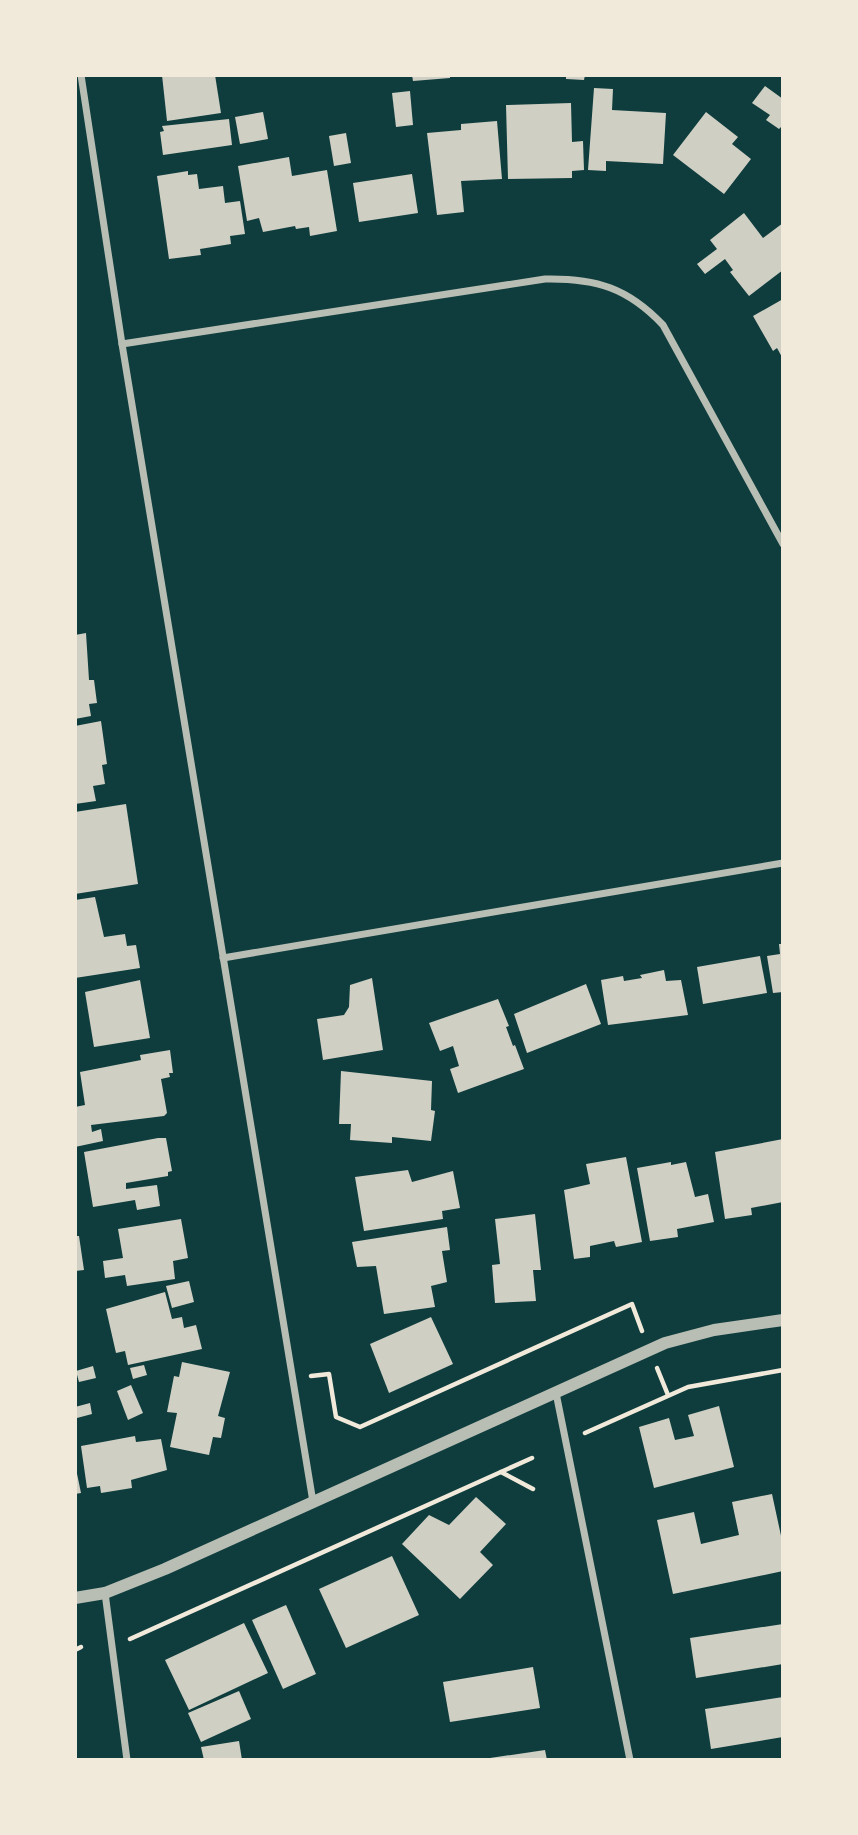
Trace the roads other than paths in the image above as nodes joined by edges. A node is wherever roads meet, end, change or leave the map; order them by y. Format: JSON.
{"nodes":[{"id":1,"x":81,"y":75,"type":"edge"},
{"id":2,"x":122,"y":344,"type":"junction"},
{"id":3,"x":783,"y":544,"type":"edge"},
{"id":4,"x":783,"y":863,"type":"edge"},
{"id":5,"x":223,"y":958,"type":"junction"},
{"id":6,"x":783,"y":1320,"type":"edge"},
{"id":7,"x":556,"y":1394,"type":"junction"},
{"id":8,"x":313,"y":1502,"type":"junction"},
{"id":9,"x":105,"y":1593,"type":"junction"},
{"id":10,"x":75,"y":1598,"type":"edge"},
{"id":11,"x":127,"y":1760,"type":"edge"},
{"id":12,"x":630,"y":1760,"type":"edge"}],
"edges":[{"from":1,"to":2,"type":"street"},
{"from":2,"to":3,"type":"street"},
{"from":2,"to":5,"type":"street"},
{"from":4,"to":5,"type":"street"},
{"from":5,"to":8,"type":"street"},
{"from":6,"to":7,"type":"street"},
{"from":7,"to":8,"type":"street"},
{"from":7,"to":12,"type":"street"},
{"from":8,"to":9,"type":"street"},
{"from":9,"to":10,"type":"street"},
{"from":9,"to":11,"type":"street"}]}
